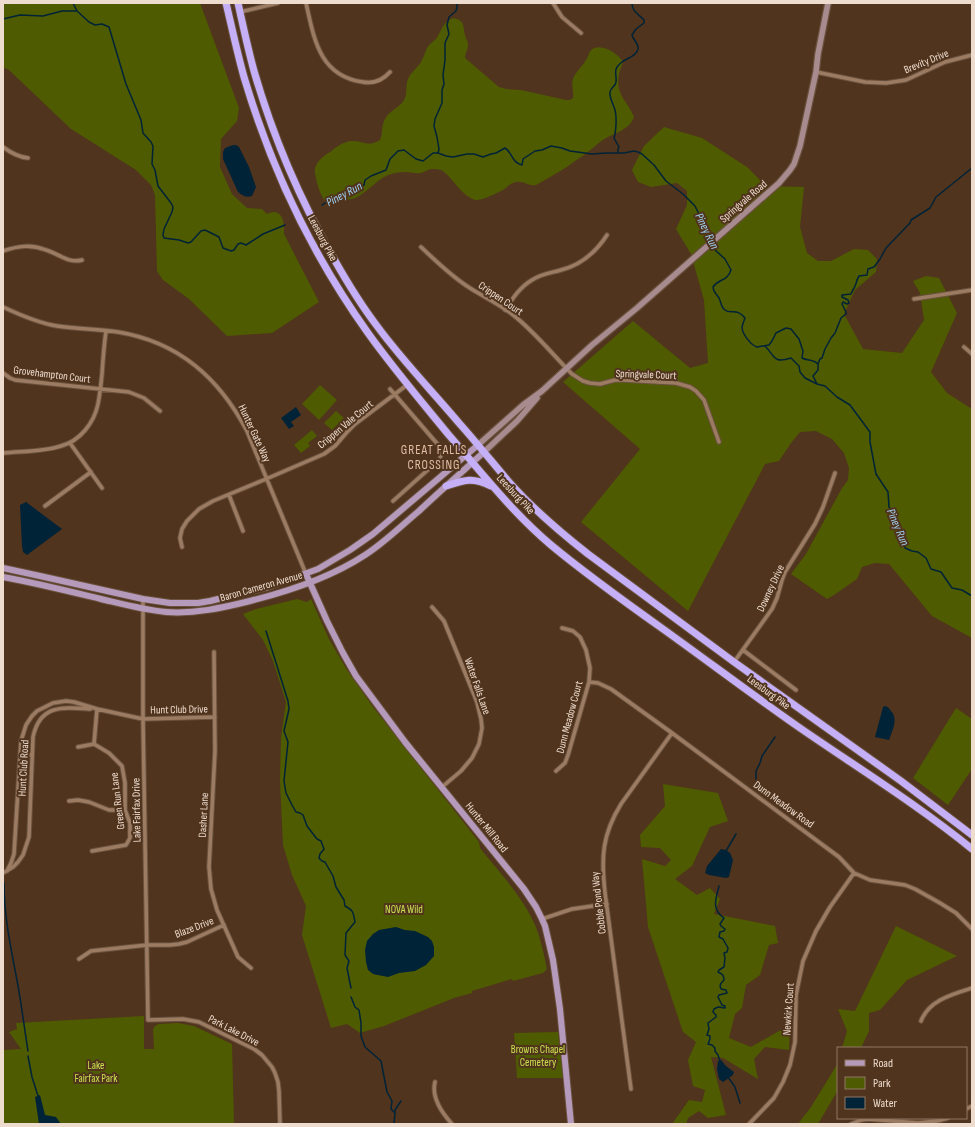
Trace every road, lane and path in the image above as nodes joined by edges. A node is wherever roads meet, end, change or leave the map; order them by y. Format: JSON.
{"nodes":[{"id":1,"x":226,"y":3,"type":"edge"},
{"id":2,"x":238,"y":3,"type":"edge"},
{"id":3,"x":278,"y":3,"type":"edge"},
{"id":4,"x":306,"y":3,"type":"edge"},
{"id":5,"x":553,"y":3,"type":"edge"},
{"id":6,"x":828,"y":3,"type":"edge"},
{"id":7,"x":240,"y":12,"type":"junction"},
{"id":8,"x":581,"y":34,"type":"dead end"},
{"id":9,"x":972,"y":56,"type":"edge"},
{"id":10,"x":390,"y":72,"type":"dead end"},
{"id":11,"x":816,"y":72,"type":"junction"},
{"id":12,"x":3,"y":147,"type":"edge"},
{"id":13,"x":28,"y":158,"type":"dead end"},
{"id":14,"x":607,"y":235,"type":"dead end"},
{"id":15,"x":421,"y":247,"type":"dead end"},
{"id":16,"x":3,"y":252,"type":"edge"},
{"id":17,"x":82,"y":260,"type":"dead end"},
{"id":18,"x":972,"y":290,"type":"edge"},
{"id":19,"x":914,"y":299,"type":"dead end"},
{"id":20,"x":3,"y":307,"type":"edge"},
{"id":21,"x":506,"y":310,"type":"junction"},
{"id":22,"x":106,"y":331,"type":"junction"},
{"id":23,"x":964,"y":348,"type":"dead end"},
{"id":24,"x":972,"y":354,"type":"edge"},
{"id":25,"x":566,"y":369,"type":"junction"},
{"id":26,"x":3,"y":373,"type":"edge"},
{"id":27,"x":407,"y":385,"type":"junction"},
{"id":28,"x":100,"y":389,"type":"junction"},
{"id":29,"x":390,"y":390,"type":"dead end"},
{"id":30,"x":542,"y":391,"type":"junction"},
{"id":31,"x":395,"y":395,"type":"junction"},
{"id":32,"x":160,"y":411,"type":"dead end"},
{"id":33,"x":719,"y":442,"type":"dead end"},
{"id":34,"x":70,"y":443,"type":"junction"},
{"id":35,"x":478,"y":445,"type":"junction"},
{"id":36,"x":484,"y":452,"type":"junction"},
{"id":37,"x":3,"y":453,"type":"edge"},
{"id":38,"x":466,"y":455,"type":"junction"},
{"id":39,"x":472,"y":463,"type":"junction"},
{"id":40,"x":91,"y":472,"type":"junction"},
{"id":41,"x":835,"y":473,"type":"dead end"},
{"id":42,"x":266,"y":479,"type":"junction"},
{"id":43,"x":446,"y":486,"type":"junction"},
{"id":44,"x":102,"y":488,"type":"dead end"},
{"id":45,"x":494,"y":488,"type":"junction"},
{"id":46,"x":229,"y":494,"type":"junction"},
{"id":47,"x":393,"y":501,"type":"dead end"},
{"id":48,"x":45,"y":506,"type":"dead end"},
{"id":49,"x":242,"y":531,"type":"dead end"},
{"id":50,"x":182,"y":547,"type":"dead end"},
{"id":51,"x":3,"y":568,"type":"edge"},
{"id":52,"x":306,"y":574,"type":"junction"},
{"id":53,"x":3,"y":577,"type":"edge"},
{"id":54,"x":310,"y":583,"type":"junction"},
{"id":55,"x":143,"y":599,"type":"junction"},
{"id":56,"x":142,"y":608,"type":"junction"},
{"id":57,"x":432,"y":608,"type":"dead end"},
{"id":58,"x":562,"y":628,"type":"dead end"},
{"id":59,"x":743,"y":650,"type":"junction"},
{"id":60,"x":214,"y":652,"type":"dead end"},
{"id":61,"x":734,"y":662,"type":"junction"},
{"id":62,"x":589,"y":682,"type":"junction"},
{"id":63,"x":796,"y":690,"type":"dead end"},
{"id":64,"x":97,"y":709,"type":"junction"},
{"id":65,"x":215,"y":717,"type":"junction"},
{"id":66,"x":143,"y":718,"type":"junction"},
{"id":67,"x":672,"y":733,"type":"junction"},
{"id":68,"x":94,"y":744,"type":"junction"},
{"id":69,"x":78,"y":747,"type":"dead end"},
{"id":70,"x":20,"y":754,"type":"junction"},
{"id":71,"x":32,"y":755,"type":"junction"},
{"id":72,"x":556,"y":771,"type":"dead end"},
{"id":73,"x":442,"y":787,"type":"junction"},
{"id":74,"x":69,"y":801,"type":"dead end"},
{"id":75,"x":125,"y":810,"type":"junction"},
{"id":76,"x":972,"y":835,"type":"edge"},
{"id":77,"x":972,"y":849,"type":"edge"},
{"id":78,"x":92,"y":851,"type":"dead end"},
{"id":79,"x":5,"y":872,"type":"edge"},
{"id":80,"x":854,"y":873,"type":"junction"},
{"id":81,"x":607,"y":904,"type":"junction"},
{"id":82,"x":542,"y":919,"type":"junction"},
{"id":83,"x":224,"y":925,"type":"junction"},
{"id":84,"x":972,"y":929,"type":"edge"},
{"id":85,"x":147,"y":945,"type":"junction"},
{"id":86,"x":79,"y":959,"type":"dead end"},
{"id":87,"x":251,"y":968,"type":"dead end"},
{"id":88,"x":972,"y":988,"type":"edge"},
{"id":89,"x":148,"y":1020,"type":"joint"},
{"id":90,"x":921,"y":1021,"type":"dead end"},
{"id":91,"x":436,"y":1082,"type":"dead end"},
{"id":92,"x":631,"y":1089,"type":"dead end"},
{"id":93,"x":944,"y":1119,"type":"edge"},
{"id":94,"x":908,"y":1123,"type":"edge"},
{"id":95,"x":280,"y":1124,"type":"edge"},
{"id":96,"x":452,"y":1124,"type":"edge"},
{"id":97,"x":571,"y":1124,"type":"edge"},
{"id":98,"x":749,"y":1124,"type":"edge"},
{"id":99,"x":851,"y":1124,"type":"edge"}],
"edges":[{"from":1,"to":27,"type":"highway","name":"Leesburg Pike"},
{"from":2,"to":7,"type":"highway","name":"Leesburg Pike"},
{"from":3,"to":7,"type":"street"},
{"from":4,"to":10,"type":"street"},
{"from":5,"to":8,"type":"street"},
{"from":6,"to":11,"type":"main road","name":"Springvale Road"},
{"from":7,"to":35,"type":"highway","name":"Leesburg Pike"},
{"from":9,"to":11,"type":"street","name":"Brevity Drive"},
{"from":11,"to":25,"type":"main road","name":"Springvale Road"},
{"from":12,"to":13,"type":"street"},
{"from":14,"to":21,"type":"street"},
{"from":15,"to":21,"type":"street","name":"Crippen Court"},
{"from":16,"to":17,"type":"street"},
{"from":18,"to":19,"type":"street"},
{"from":20,"to":22,"type":"street","name":"Hunter Gate Way"},
{"from":21,"to":25,"type":"street","name":"Crippen Court"},
{"from":22,"to":28,"type":"street"},
{"from":22,"to":42,"type":"street","name":"Hunter Gate Way"},
{"from":23,"to":24,"type":"street"},
{"from":25,"to":30,"type":"main road","name":"Springvale Road"},
{"from":25,"to":33,"type":"street","name":"Springvale Court"},
{"from":26,"to":28,"type":"street","name":"Grovehampton Court"},
{"from":27,"to":31,"type":"street","name":"Crippen Vale Court"},
{"from":27,"to":38,"type":"highway","name":"Leesburg Pike"},
{"from":28,"to":32,"type":"street","name":"Grovehampton Court"},
{"from":28,"to":34,"type":"street"},
{"from":29,"to":31,"type":"street"},
{"from":30,"to":35,"type":"main road","name":"Springvale Road"},
{"from":30,"to":36,"type":"main road","name":"Springvale Road"},
{"from":31,"to":42,"type":"street","name":"Crippen Vale Court"},
{"from":31,"to":47,"type":"street"},
{"from":34,"to":37,"type":"street"},
{"from":34,"to":40,"type":"street"},
{"from":35,"to":36,"type":"highway","name":"Leesburg Pike"},
{"from":35,"to":38,"type":"main road","name":"Baron Cameron Avenue"},
{"from":36,"to":39,"type":"main road","name":"Baron Cameron Avenue"},
{"from":36,"to":61,"type":"highway","name":"Leesburg Pike"},
{"from":38,"to":39,"type":"highway","name":"Leesburg Pike"},
{"from":38,"to":52,"type":"main road","name":"Baron Cameron Avenue"},
{"from":39,"to":43,"type":"main road","name":"Baron Cameron Avenue"},
{"from":39,"to":45,"type":"highway","name":"Leesburg Pike"},
{"from":40,"to":44,"type":"street"},
{"from":40,"to":48,"type":"street"},
{"from":41,"to":59,"type":"street","name":"Downey Drive"},
{"from":42,"to":46,"type":"street","name":"Crippen Vale Court"},
{"from":42,"to":52,"type":"street","name":"Hunter Gate Way"},
{"from":43,"to":45,"type":"highway"},
{"from":43,"to":54,"type":"main road","name":"Baron Cameron Avenue"},
{"from":45,"to":77,"type":"highway","name":"Leesburg Pike"},
{"from":46,"to":49,"type":"street"},
{"from":46,"to":50,"type":"street","name":"Crippen Vale Court"},
{"from":51,"to":55,"type":"main road","name":"Baron Cameron Avenue"},
{"from":52,"to":54,"type":"main road","name":"Hunter Mill Road"},
{"from":52,"to":55,"type":"main road","name":"Baron Cameron Avenue"},
{"from":53,"to":56,"type":"main road","name":"Baron Cameron Avenue"},
{"from":54,"to":56,"type":"main road","name":"Baron Cameron Avenue"},
{"from":54,"to":73,"type":"main road","name":"Hunter Mill Road"},
{"from":55,"to":56,"type":"street","name":"Lake Fairfax Drive"},
{"from":56,"to":66,"type":"street","name":"Lake Fairfax Drive"},
{"from":57,"to":73,"type":"street","name":"Water Falls Lane"},
{"from":58,"to":62,"type":"street","name":"Dunn Meadow Court"},
{"from":59,"to":61,"type":"street","name":"Downey Drive"},
{"from":59,"to":63,"type":"street"},
{"from":60,"to":65,"type":"street","name":"Dasher Lane"},
{"from":61,"to":76,"type":"highway","name":"Leesburg Pike"},
{"from":62,"to":67,"type":"street","name":"Dunn Meadow Road"},
{"from":62,"to":72,"type":"street","name":"Dunn Meadow Court"},
{"from":64,"to":66,"type":"street","name":"Hunt Club Road"},
{"from":64,"to":68,"type":"street"},
{"from":64,"to":70,"type":"street","name":"Hunt Club Road"},
{"from":64,"to":71,"type":"street","name":"Hunt Club Road"},
{"from":65,"to":66,"type":"street","name":"Hunt Club Drive"},
{"from":65,"to":83,"type":"street","name":"Dasher Lane"},
{"from":66,"to":85,"type":"street","name":"Lake Fairfax Drive"},
{"from":67,"to":80,"type":"street","name":"Dunn Meadow Road"},
{"from":67,"to":81,"type":"street","name":"Cobble Pond Way"},
{"from":68,"to":69,"type":"street"},
{"from":68,"to":75,"type":"street","name":"Green Run Lane"},
{"from":70,"to":71,"type":"street"},
{"from":70,"to":79,"type":"street","name":"Hunt Club Road"},
{"from":71,"to":79,"type":"street","name":"Hunt Club Road"},
{"from":73,"to":82,"type":"main road","name":"Hunter Mill Road"},
{"from":74,"to":75,"type":"street"},
{"from":75,"to":78,"type":"street","name":"Green Run Lane"},
{"from":80,"to":84,"type":"street","name":"Dunn Meadow Road"},
{"from":80,"to":98,"type":"street","name":"Newkirk Court"},
{"from":81,"to":82,"type":"street"},
{"from":81,"to":92,"type":"street","name":"Cobble Pond Way"},
{"from":82,"to":97,"type":"main road","name":"Hunter Mill Road"},
{"from":83,"to":85,"type":"street","name":"Blaze Drive"},
{"from":83,"to":87,"type":"street","name":"Dasher Lane"},
{"from":85,"to":86,"type":"street","name":"Blaze Drive"},
{"from":85,"to":89,"type":"street","name":"Lake Fairfax Drive"},
{"from":88,"to":90,"type":"street"},
{"from":89,"to":95,"type":"street","name":"Park Lake Drive"},
{"from":91,"to":96,"type":"street"},
{"from":93,"to":94,"type":"street"},
{"from":94,"to":99,"type":"street"}]}
